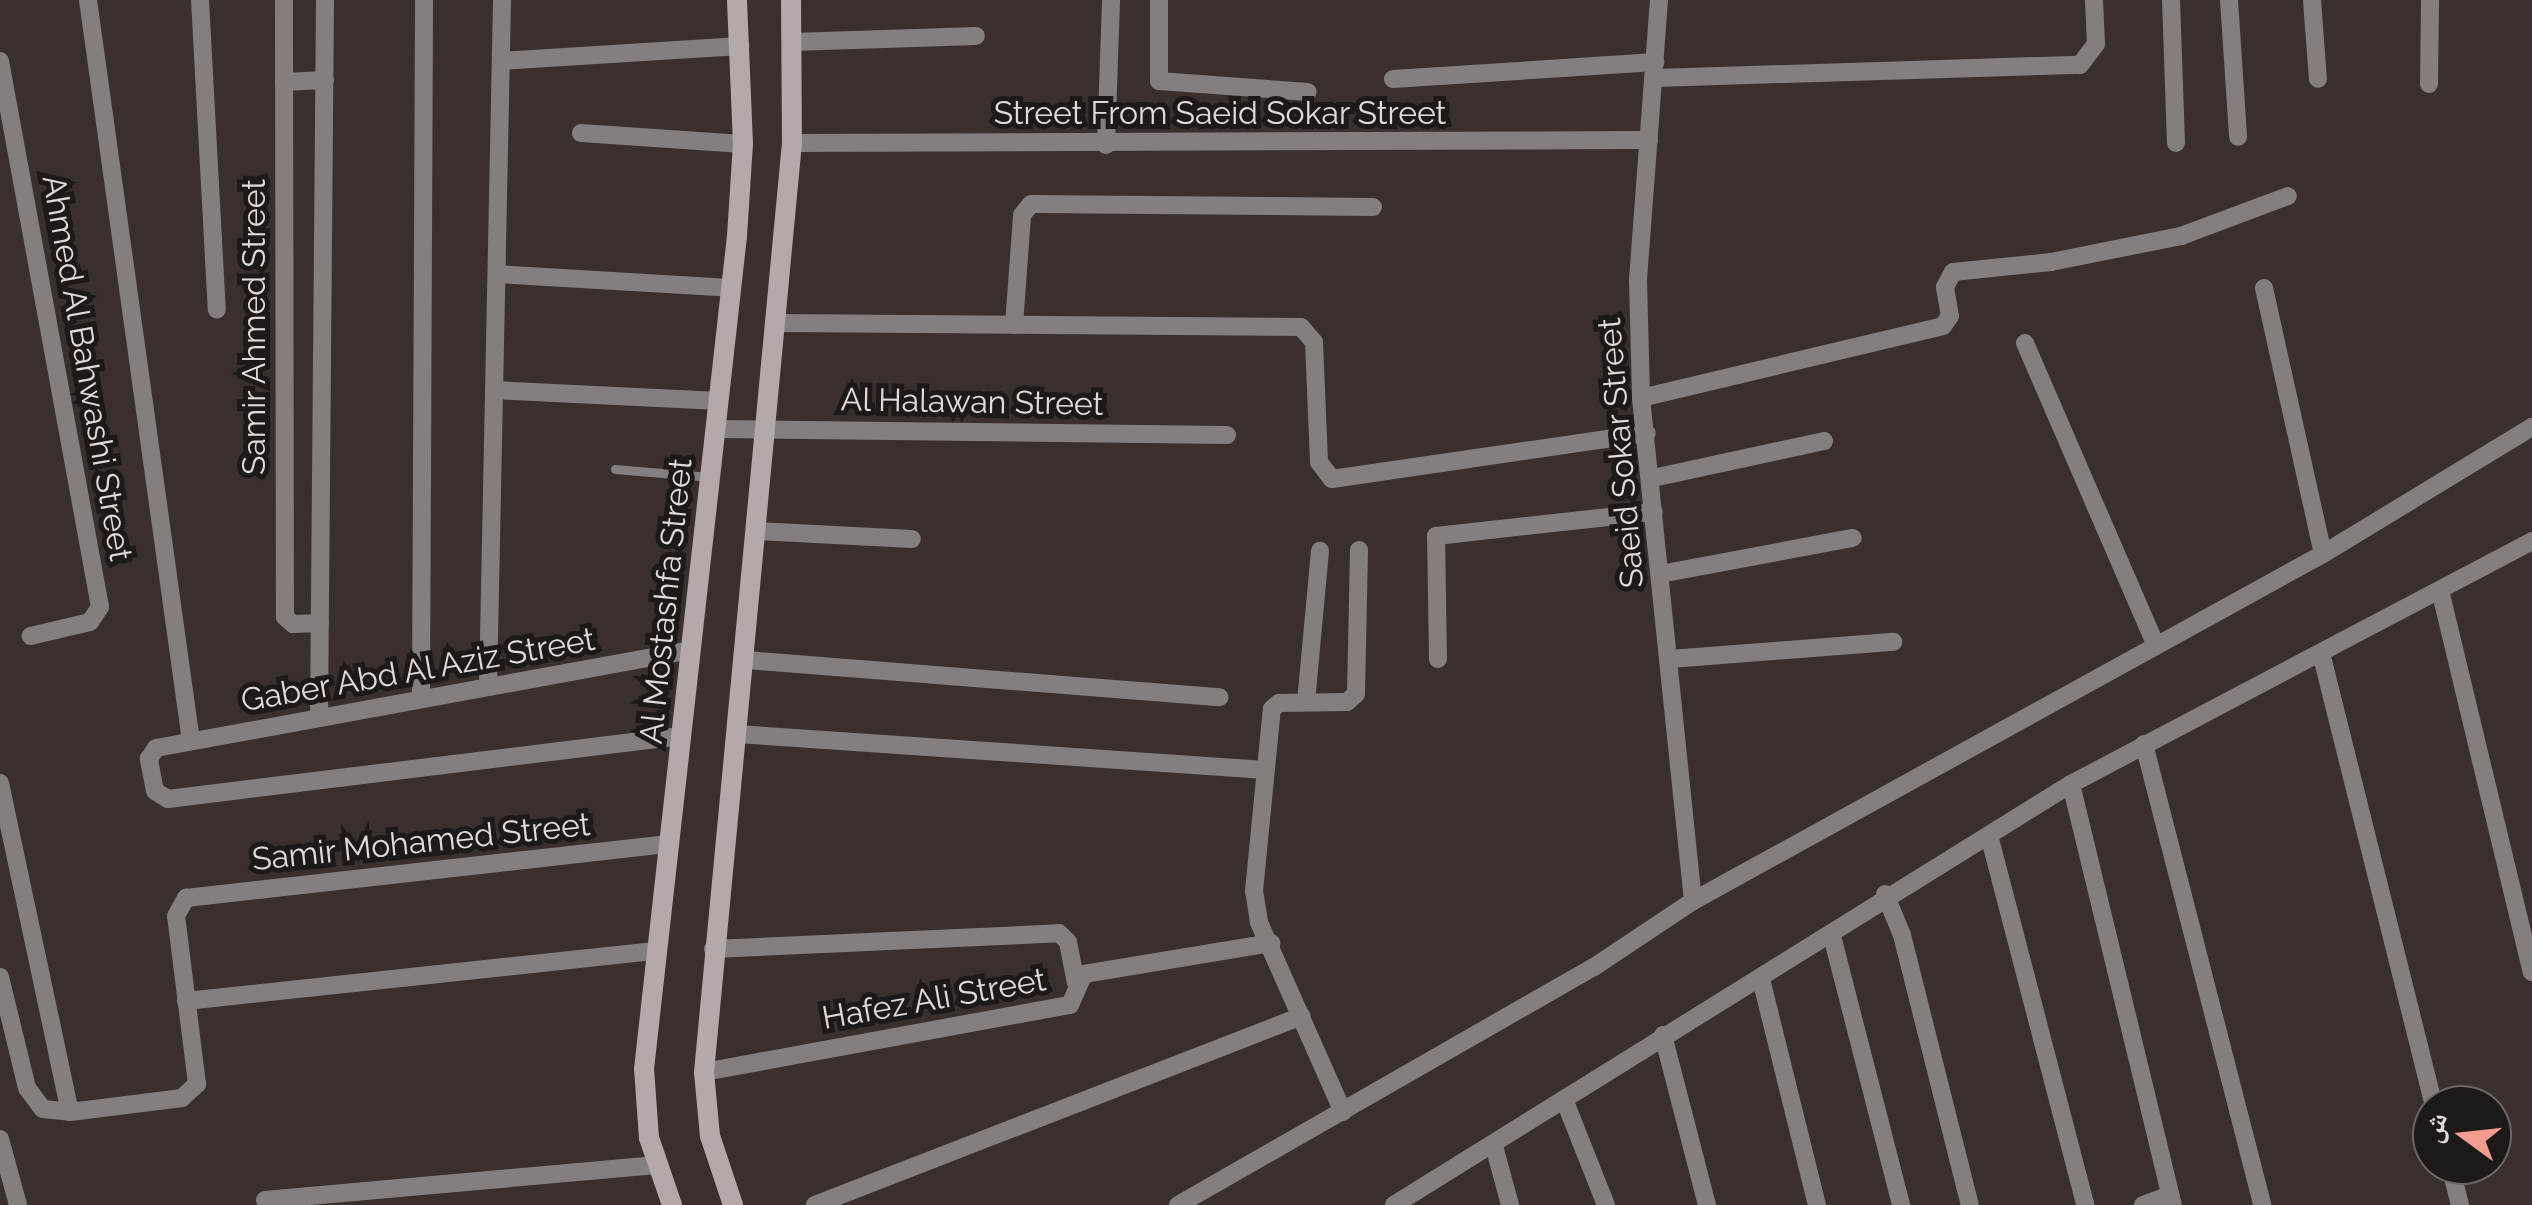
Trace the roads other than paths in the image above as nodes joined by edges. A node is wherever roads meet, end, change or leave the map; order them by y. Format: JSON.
{"nodes":[{"id":1,"x":88,"y":0,"type":"edge"},
{"id":2,"x":200,"y":0,"type":"edge"},
{"id":3,"x":284,"y":0,"type":"edge"},
{"id":4,"x":325,"y":0,"type":"edge"},
{"id":5,"x":424,"y":0,"type":"edge"},
{"id":6,"x":502,"y":0,"type":"edge"},
{"id":7,"x":737,"y":0,"type":"edge"},
{"id":8,"x":791,"y":0,"type":"edge"},
{"id":9,"x":1112,"y":0,"type":"edge"},
{"id":10,"x":1159,"y":0,"type":"edge"},
{"id":11,"x":1659,"y":0,"type":"edge"},
{"id":12,"x":2094,"y":0,"type":"edge"},
{"id":13,"x":2172,"y":0,"type":"edge"},
{"id":14,"x":2229,"y":0,"type":"edge"},
{"id":15,"x":2312,"y":0,"type":"edge"},
{"id":16,"x":2430,"y":0,"type":"edge"},
{"id":17,"x":976,"y":36,"type":"dead end"},
{"id":18,"x":793,"y":42,"type":"junction"},
{"id":19,"x":741,"y":46,"type":"junction"},
{"id":20,"x":0,"y":61,"type":"edge"},
{"id":21,"x":501,"y":61,"type":"junction"},
{"id":22,"x":1655,"y":70,"type":"junction"},
{"id":23,"x":2318,"y":79,"type":"dead end"},
{"id":24,"x":324,"y":80,"type":"junction"},
{"id":25,"x":1393,"y":80,"type":"dead end"},
{"id":26,"x":284,"y":82,"type":"junction"},
{"id":27,"x":2429,"y":84,"type":"dead end"},
{"id":28,"x":1308,"y":92,"type":"dead end"},
{"id":29,"x":581,"y":133,"type":"dead end"},
{"id":30,"x":2238,"y":136,"type":"dead end"},
{"id":31,"x":1649,"y":140,"type":"junction"},
{"id":32,"x":792,"y":143,"type":"junction"},
{"id":33,"x":2176,"y":143,"type":"dead end"},
{"id":34,"x":743,"y":144,"type":"junction"},
{"id":35,"x":1106,"y":145,"type":"junction"},
{"id":36,"x":2288,"y":196,"type":"dead end"},
{"id":37,"x":1373,"y":207,"type":"dead end"},
{"id":38,"x":497,"y":274,"type":"junction"},
{"id":39,"x":732,"y":288,"type":"junction"},
{"id":40,"x":2264,"y":288,"type":"dead end"},
{"id":41,"x":217,"y":310,"type":"dead end"},
{"id":42,"x":776,"y":323,"type":"junction"},
{"id":43,"x":1014,"y":325,"type":"junction"},
{"id":44,"x":2025,"y":344,"type":"dead end"},
{"id":45,"x":494,"y":390,"type":"junction"},
{"id":46,"x":1641,"y":398,"type":"junction"},
{"id":47,"x":718,"y":401,"type":"junction"},
{"id":48,"x":2532,"y":427,"type":"edge"},
{"id":49,"x":715,"y":429,"type":"junction"},
{"id":50,"x":768,"y":430,"type":"junction"},
{"id":51,"x":1647,"y":432,"type":"junction"},
{"id":52,"x":1227,"y":435,"type":"dead end"},
{"id":53,"x":1824,"y":441,"type":"dead end"},
{"id":54,"x":615,"y":470,"type":"dead end"},
{"id":55,"x":710,"y":477,"type":"junction"},
{"id":56,"x":1653,"y":478,"type":"junction"},
{"id":57,"x":1654,"y":512,"type":"junction"},
{"id":58,"x":758,"y":531,"type":"junction"},
{"id":59,"x":1852,"y":538,"type":"dead end"},
{"id":60,"x":912,"y":540,"type":"dead end"},
{"id":61,"x":2532,"y":541,"type":"edge"},
{"id":62,"x":1359,"y":550,"type":"dead end"},
{"id":63,"x":1320,"y":551,"type":"dead end"},
{"id":64,"x":2323,"y":554,"type":"junction"},
{"id":65,"x":1660,"y":574,"type":"junction"},
{"id":66,"x":2440,"y":590,"type":"junction"},
{"id":67,"x":320,"y":623,"type":"junction"},
{"id":68,"x":31,"y":636,"type":"dead end"},
{"id":69,"x":1893,"y":642,"type":"dead end"},
{"id":70,"x":2156,"y":644,"type":"junction"},
{"id":71,"x":690,"y":650,"type":"junction"},
{"id":72,"x":2321,"y":653,"type":"junction"},
{"id":73,"x":1438,"y":659,"type":"dead end"},
{"id":74,"x":1670,"y":659,"type":"junction"},
{"id":75,"x":746,"y":660,"type":"junction"},
{"id":76,"x":488,"y":687,"type":"junction"},
{"id":77,"x":1220,"y":697,"type":"dead end"},
{"id":78,"x":421,"y":700,"type":"junction"},
{"id":79,"x":1306,"y":702,"type":"junction"},
{"id":80,"x":319,"y":718,"type":"junction"},
{"id":81,"x":737,"y":734,"type":"junction"},
{"id":82,"x":681,"y":736,"type":"junction"},
{"id":83,"x":191,"y":741,"type":"junction"},
{"id":84,"x":2144,"y":744,"type":"junction"},
{"id":85,"x":1266,"y":770,"type":"junction"},
{"id":86,"x":0,"y":784,"type":"edge"},
{"id":87,"x":2071,"y":784,"type":"junction"},
{"id":88,"x":1990,"y":839,"type":"junction"},
{"id":89,"x":669,"y":844,"type":"junction"},
{"id":90,"x":1885,"y":894,"type":"junction"},
{"id":91,"x":1694,"y":901,"type":"junction"},
{"id":92,"x":1832,"y":936,"type":"junction"},
{"id":93,"x":1271,"y":944,"type":"junction"},
{"id":94,"x":713,"y":949,"type":"junction"},
{"id":95,"x":657,"y":952,"type":"junction"},
{"id":96,"x":2532,"y":972,"type":"edge"},
{"id":97,"x":0,"y":977,"type":"edge"},
{"id":98,"x":1761,"y":979,"type":"junction"},
{"id":99,"x":1076,"y":983,"type":"junction"},
{"id":100,"x":186,"y":1001,"type":"junction"},
{"id":101,"x":1302,"y":1016,"type":"junction"},
{"id":102,"x":1663,"y":1035,"type":"junction"},
{"id":103,"x":704,"y":1072,"type":"junction"},
{"id":104,"x":2429,"y":1085,"type":"edge"},
{"id":105,"x":1564,"y":1099,"type":"junction"},
{"id":106,"x":70,"y":1112,"type":"junction"},
{"id":107,"x":1343,"y":1112,"type":"junction"},
{"id":108,"x":0,"y":1139,"type":"edge"},
{"id":109,"x":1494,"y":1146,"type":"junction"},
{"id":110,"x":656,"y":1165,"type":"junction"},
{"id":111,"x":265,"y":1200,"type":"dead end"},
{"id":112,"x":2171,"y":1200,"type":"edge"},
{"id":113,"x":18,"y":1205,"type":"edge"},
{"id":114,"x":672,"y":1205,"type":"edge"},
{"id":115,"x":734,"y":1205,"type":"edge"},
{"id":116,"x":815,"y":1205,"type":"edge"},
{"id":117,"x":1178,"y":1205,"type":"edge"},
{"id":118,"x":1394,"y":1205,"type":"edge"},
{"id":119,"x":1510,"y":1205,"type":"edge"},
{"id":120,"x":1606,"y":1205,"type":"edge"},
{"id":121,"x":1707,"y":1205,"type":"edge"},
{"id":122,"x":1817,"y":1205,"type":"edge"},
{"id":123,"x":1901,"y":1205,"type":"edge"},
{"id":124,"x":1970,"y":1205,"type":"edge"},
{"id":125,"x":2086,"y":1205,"type":"edge"},
{"id":126,"x":2143,"y":1205,"type":"edge"},
{"id":127,"x":2262,"y":1205,"type":"edge"}],
"edges":[{"from":1,"to":83,"type":"street"},
{"from":2,"to":41,"type":"street"},
{"from":3,"to":26,"type":"street","name":"Samir Ahmed Street"},
{"from":4,"to":24,"type":"street"},
{"from":5,"to":78,"type":"street"},
{"from":6,"to":21,"type":"street"},
{"from":7,"to":19,"type":"street","name":"Al Mostashfa Street"},
{"from":8,"to":18,"type":"street"},
{"from":9,"to":35,"type":"street"},
{"from":10,"to":28,"type":"street"},
{"from":11,"to":22,"type":"street","name":"Saeid Sokar Street"},
{"from":12,"to":22,"type":"street"},
{"from":13,"to":33,"type":"street"},
{"from":14,"to":30,"type":"street"},
{"from":15,"to":23,"type":"street"},
{"from":16,"to":27,"type":"street"},
{"from":17,"to":18,"type":"street"},
{"from":18,"to":32,"type":"street"},
{"from":19,"to":21,"type":"street"},
{"from":19,"to":34,"type":"street","name":"Al Mostashfa Street"},
{"from":20,"to":68,"type":"street","name":"Ahmed Al Bahwashi Street"},
{"from":21,"to":38,"type":"street"},
{"from":22,"to":25,"type":"street"},
{"from":22,"to":31,"type":"street","name":"Saeid Sokar Street"},
{"from":24,"to":26,"type":"street"},
{"from":24,"to":67,"type":"street"},
{"from":26,"to":67,"type":"street","name":"Samir Ahmed Street"},
{"from":29,"to":34,"type":"street"},
{"from":31,"to":35,"type":"street","name":"Street From Saeid Sokar Street"},
{"from":31,"to":46,"type":"street","name":"Saeid Sokar Street"},
{"from":32,"to":35,"type":"street","name":"Street From Saeid Sokar Street"},
{"from":32,"to":42,"type":"street"},
{"from":34,"to":39,"type":"street","name":"Al Mostashfa Street"},
{"from":36,"to":46,"type":"street"},
{"from":37,"to":43,"type":"street"},
{"from":38,"to":39,"type":"street"},
{"from":38,"to":45,"type":"street"},
{"from":39,"to":47,"type":"street","name":"Al Mostashfa Street"},
{"from":40,"to":64,"type":"street"},
{"from":42,"to":43,"type":"street"},
{"from":42,"to":50,"type":"street"},
{"from":43,"to":51,"type":"street"},
{"from":44,"to":70,"type":"street"},
{"from":45,"to":47,"type":"street"},
{"from":45,"to":76,"type":"street"},
{"from":46,"to":51,"type":"street","name":"Saeid Sokar Street"},
{"from":47,"to":49,"type":"street","name":"Al Mostashfa Street"},
{"from":48,"to":64,"type":"street"},
{"from":49,"to":50,"type":"street","name":"Al Halawan Street"},
{"from":49,"to":55,"type":"street","name":"Al Mostashfa Street"},
{"from":50,"to":52,"type":"street","name":"Al Halawan Street"},
{"from":50,"to":58,"type":"street"},
{"from":51,"to":56,"type":"street","name":"Saeid Sokar Street"},
{"from":53,"to":56,"type":"street"},
{"from":54,"to":55,"type":"lane"},
{"from":55,"to":71,"type":"street","name":"Al Mostashfa Street"},
{"from":56,"to":57,"type":"street","name":"Saeid Sokar Street"},
{"from":57,"to":65,"type":"street","name":"Saeid Sokar Street"},
{"from":57,"to":73,"type":"street"},
{"from":58,"to":60,"type":"street"},
{"from":58,"to":75,"type":"street"},
{"from":59,"to":65,"type":"street"},
{"from":61,"to":66,"type":"street"},
{"from":62,"to":79,"type":"street"},
{"from":63,"to":79,"type":"street"},
{"from":64,"to":70,"type":"street"},
{"from":65,"to":74,"type":"street","name":"Saeid Sokar Street"},
{"from":66,"to":72,"type":"street"},
{"from":66,"to":96,"type":"street"},
{"from":67,"to":80,"type":"street"},
{"from":69,"to":74,"type":"street"},
{"from":70,"to":91,"type":"street"},
{"from":71,"to":76,"type":"street","name":"Gaber Abd Al Aziz Street"},
{"from":71,"to":82,"type":"street","name":"Al Mostashfa Street"},
{"from":72,"to":84,"type":"street"},
{"from":72,"to":104,"type":"street"},
{"from":74,"to":91,"type":"street","name":"Saeid Sokar Street"},
{"from":75,"to":77,"type":"street"},
{"from":75,"to":81,"type":"street"},
{"from":76,"to":78,"type":"street","name":"Gaber Abd Al Aziz Street"},
{"from":78,"to":80,"type":"street","name":"Gaber Abd Al Aziz Street"},
{"from":79,"to":85,"type":"street"},
{"from":80,"to":83,"type":"street","name":"Gaber Abd Al Aziz Street"},
{"from":81,"to":85,"type":"street"},
{"from":81,"to":94,"type":"street"},
{"from":82,"to":83,"type":"street","name":"Gaber Abd Al Aziz Street"},
{"from":82,"to":89,"type":"street","name":"Al Mostashfa Street"},
{"from":84,"to":87,"type":"street"},
{"from":84,"to":127,"type":"street"},
{"from":85,"to":93,"type":"street"},
{"from":86,"to":106,"type":"street"},
{"from":87,"to":88,"type":"street"},
{"from":87,"to":112,"type":"street"},
{"from":88,"to":90,"type":"street"},
{"from":88,"to":125,"type":"street"},
{"from":89,"to":95,"type":"street","name":"Al Mostashfa Street"},
{"from":89,"to":100,"type":"street","name":"Samir Mohamed Street"},
{"from":90,"to":92,"type":"street"},
{"from":90,"to":124,"type":"street"},
{"from":91,"to":107,"type":"street"},
{"from":92,"to":98,"type":"street"},
{"from":92,"to":123,"type":"street"},
{"from":93,"to":99,"type":"street","name":"Hafez Ali Street"},
{"from":93,"to":101,"type":"street"},
{"from":94,"to":99,"type":"street"},
{"from":94,"to":103,"type":"street"},
{"from":95,"to":100,"type":"street"},
{"from":95,"to":110,"type":"street","name":"Al Mostashfa Street"},
{"from":97,"to":106,"type":"street"},
{"from":98,"to":102,"type":"street"},
{"from":98,"to":122,"type":"street"},
{"from":99,"to":103,"type":"street","name":"Hafez Ali Street"},
{"from":100,"to":106,"type":"street"},
{"from":101,"to":107,"type":"street"},
{"from":101,"to":116,"type":"street"},
{"from":102,"to":105,"type":"street"},
{"from":102,"to":121,"type":"street"},
{"from":103,"to":115,"type":"street"},
{"from":105,"to":109,"type":"street"},
{"from":105,"to":120,"type":"street"},
{"from":107,"to":117,"type":"street"},
{"from":108,"to":113,"type":"street"},
{"from":109,"to":118,"type":"street"},
{"from":109,"to":119,"type":"street"},
{"from":110,"to":111,"type":"street"},
{"from":110,"to":114,"type":"street","name":"Al Mostashfa Street"},
{"from":112,"to":126,"type":"street"}]}
